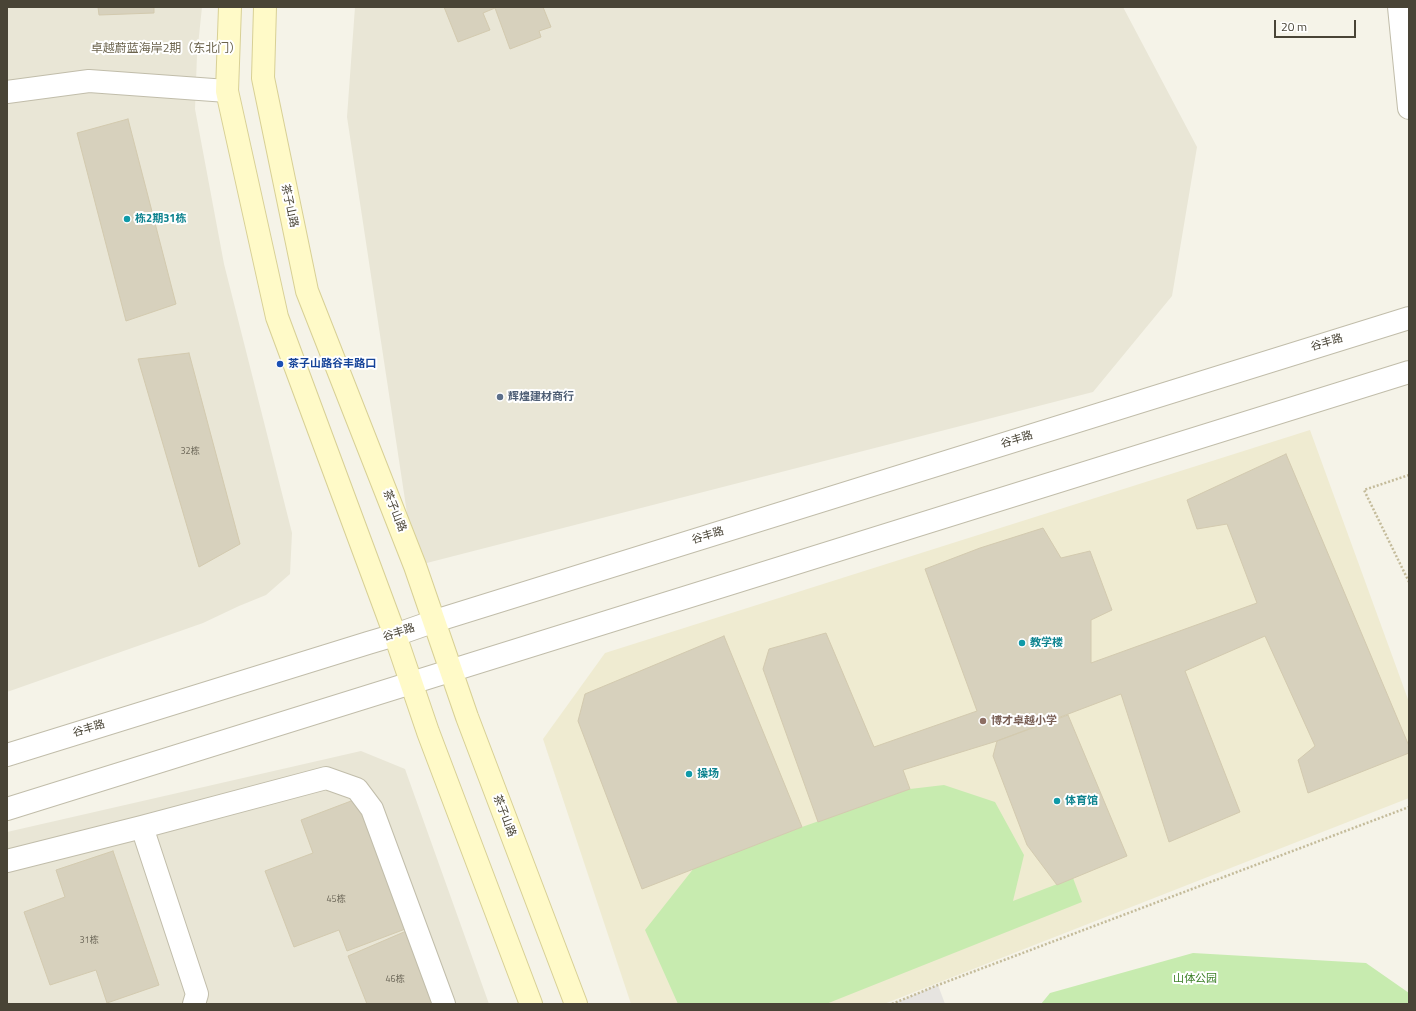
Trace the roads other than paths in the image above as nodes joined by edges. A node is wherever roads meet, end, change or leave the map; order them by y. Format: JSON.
{"nodes":[{"id":1,"x":230,"y":7,"type":"edge"},
{"id":2,"x":265,"y":7,"type":"edge"},
{"id":3,"x":1400,"y":7,"type":"edge"},
{"id":4,"x":227,"y":91,"type":"junction"},
{"id":5,"x":7,"y":92,"type":"edge"},
{"id":6,"x":1409,"y":108,"type":"edge"},
{"id":7,"x":1409,"y":318,"type":"edge"},
{"id":8,"x":1409,"y":372,"type":"edge"},
{"id":9,"x":434,"y":621,"type":"junction"},
{"id":10,"x":395,"y":635,"type":"junction"},
{"id":11,"x":451,"y":670,"type":"junction"},
{"id":12,"x":411,"y":682,"type":"junction"},
{"id":13,"x":7,"y":755,"type":"edge"},
{"id":14,"x":7,"y":809,"type":"edge"},
{"id":15,"x":142,"y":827,"type":"junction"},
{"id":16,"x":7,"y":861,"type":"edge"},
{"id":17,"x":194,"y":1004,"type":"edge"},
{"id":18,"x":444,"y":1004,"type":"edge"},
{"id":19,"x":531,"y":1004,"type":"edge"},
{"id":20,"x":576,"y":1004,"type":"edge"}],
"edges":[{"from":1,"to":4,"type":"main road"},
{"from":2,"to":9,"type":"main road","name":"茶子山路"},
{"from":3,"to":6,"type":"street"},
{"from":4,"to":5,"type":"street"},
{"from":4,"to":10,"type":"main road"},
{"from":7,"to":9,"type":"street","name":"谷丰路"},
{"from":8,"to":11,"type":"street"},
{"from":9,"to":10,"type":"street","name":"谷丰路"},
{"from":9,"to":11,"type":"main road","name":"茶子山路"},
{"from":10,"to":12,"type":"main road"},
{"from":10,"to":13,"type":"street","name":"谷丰路"},
{"from":11,"to":12,"type":"street"},
{"from":11,"to":20,"type":"main road","name":"茶子山路"},
{"from":12,"to":14,"type":"street"},
{"from":12,"to":19,"type":"main road"},
{"from":15,"to":16,"type":"street"},
{"from":15,"to":17,"type":"street"},
{"from":15,"to":18,"type":"street"}]}
